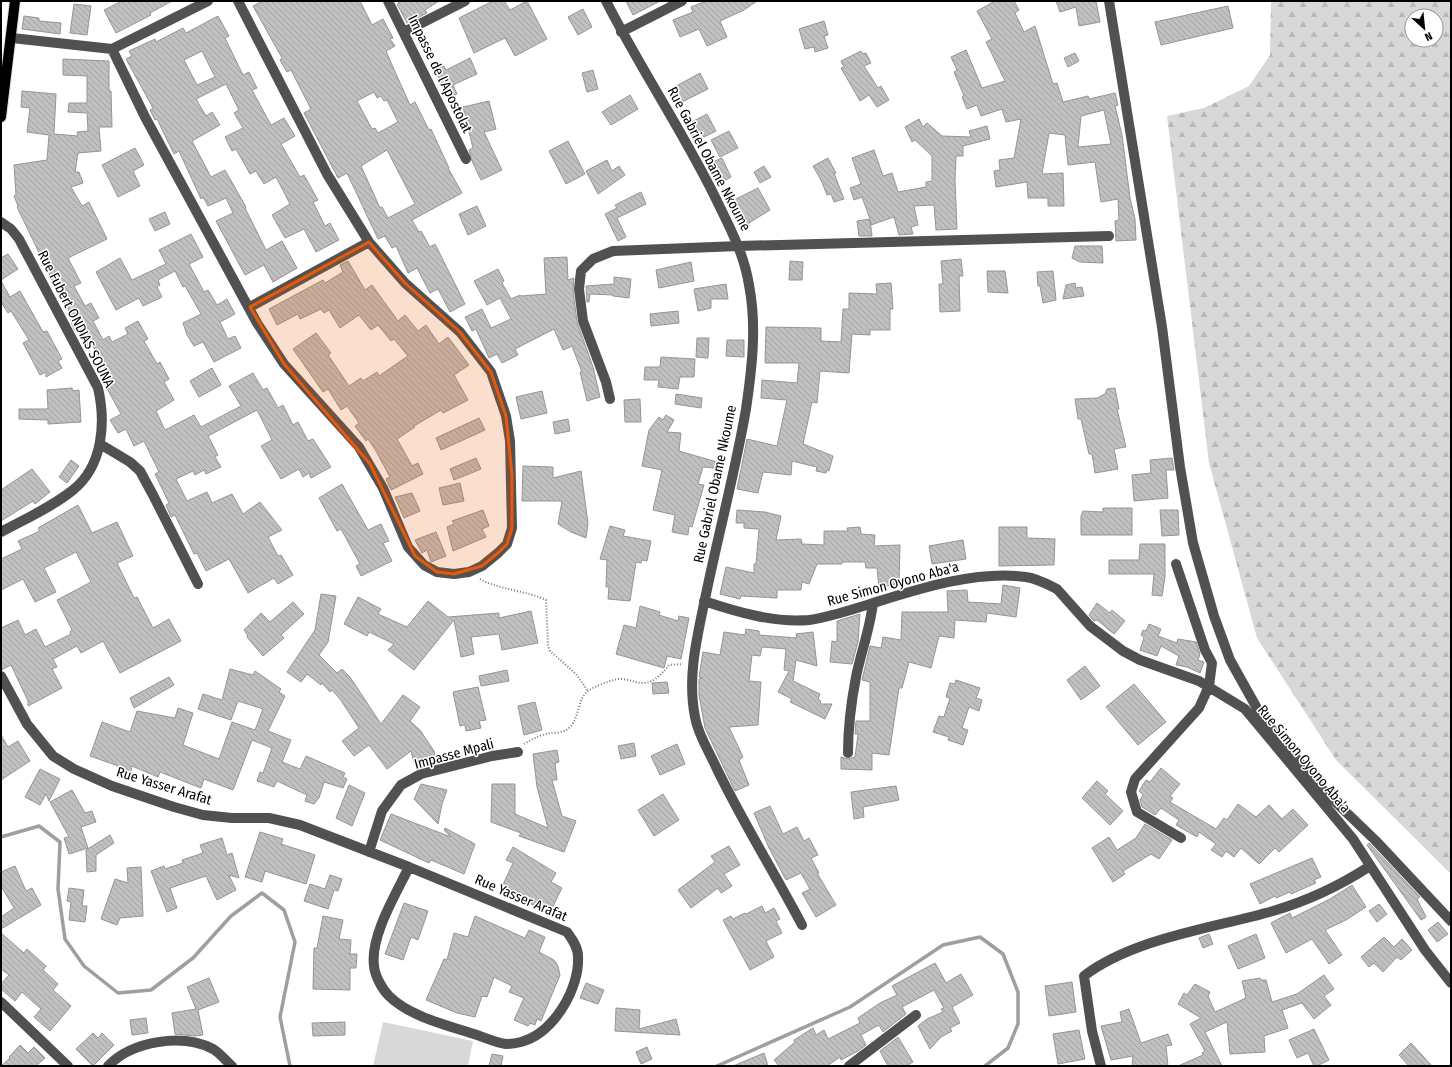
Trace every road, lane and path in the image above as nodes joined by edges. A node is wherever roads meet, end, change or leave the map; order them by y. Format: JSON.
{"nodes":[{"id":1,"x":15,"y":1,"type":"edge"},
{"id":2,"x":208,"y":1,"type":"edge"},
{"id":3,"x":238,"y":1,"type":"edge"},
{"id":4,"x":388,"y":1,"type":"edge"},
{"id":5,"x":465,"y":1,"type":"edge"},
{"id":6,"x":606,"y":1,"type":"edge"},
{"id":7,"x":682,"y":1,"type":"edge"},
{"id":8,"x":1109,"y":1,"type":"edge"},
{"id":9,"x":404,"y":32,"type":"junction"},
{"id":10,"x":621,"y":32,"type":"junction"},
{"id":11,"x":12,"y":38,"type":"junction"},
{"id":12,"x":112,"y":49,"type":"junction"},
{"id":13,"x":1,"y":117,"type":"edge"},
{"id":14,"x":466,"y":159,"type":"dead end"},
{"id":15,"x":1,"y":222,"type":"edge"},
{"id":16,"x":1109,"y":236,"type":"dead end"},
{"id":17,"x":369,"y":242,"type":"junction"},
{"id":18,"x":739,"y":246,"type":"junction"},
{"id":19,"x":250,"y":308,"type":"junction"},
{"id":20,"x":610,"y":399,"type":"dead end"},
{"id":21,"x":100,"y":444,"type":"junction"},
{"id":22,"x":1,"y":532,"type":"edge"},
{"id":23,"x":1176,"y":564,"type":"dead end"},
{"id":24,"x":469,"y":572,"type":"junction"},
{"id":25,"x":198,"y":584,"type":"dead end"},
{"id":26,"x":704,"y":601,"type":"junction"},
{"id":27,"x":873,"y":603,"type":"junction"},
{"id":28,"x":692,"y":665,"type":"junction"},
{"id":29,"x":1,"y":676,"type":"edge"},
{"id":30,"x":1209,"y":686,"type":"junction"},
{"id":31,"x":588,"y":691,"type":"junction"},
{"id":32,"x":521,"y":748,"type":"joint"},
{"id":33,"x":848,"y":753,"type":"dead end"},
{"id":34,"x":1181,"y":838,"type":"dead end"},
{"id":35,"x":369,"y":852,"type":"junction"},
{"id":36,"x":1370,"y":866,"type":"junction"},
{"id":37,"x":409,"y":867,"type":"junction"},
{"id":38,"x":1451,"y":921,"type":"edge"},
{"id":39,"x":802,"y":925,"type":"dead end"},
{"id":40,"x":1451,"y":983,"type":"edge"},
{"id":41,"x":1,"y":1002,"type":"edge"},
{"id":42,"x":916,"y":1015,"type":"dead end"},
{"id":43,"x":68,"y":1066,"type":"edge"},
{"id":44,"x":108,"y":1066,"type":"edge"},
{"id":45,"x":232,"y":1066,"type":"edge"},
{"id":46,"x":849,"y":1066,"type":"edge"},
{"id":47,"x":1101,"y":1066,"type":"edge"}],
"edges":[{"from":1,"to":11,"type":"main road"},
{"from":2,"to":12,"type":"street"},
{"from":3,"to":17,"type":"street"},
{"from":4,"to":9,"type":"street","name":"Impasse de l'Apostolat"},
{"from":5,"to":9,"type":"street"},
{"from":6,"to":10,"type":"street","name":"Rue Gabriel Obame Nkoume"},
{"from":7,"to":10,"type":"street"},
{"from":8,"to":38,"type":"street"},
{"from":9,"to":14,"type":"street","name":"Impasse de l'Apostolat"},
{"from":10,"to":18,"type":"street","name":"Rue Gabriel Obame Nkoume"},
{"from":11,"to":12,"type":"street"},
{"from":11,"to":13,"type":"main road"},
{"from":12,"to":19,"type":"street"},
{"from":15,"to":21,"type":"street","name":"Rue Fubert ONDIAS SOUNA"},
{"from":16,"to":18,"type":"street"},
{"from":17,"to":19,"type":"street"},
{"from":17,"to":24,"type":"street"},
{"from":18,"to":20,"type":"street"},
{"from":18,"to":26,"type":"street","name":"Rue Gabriel Obame Nkoume"},
{"from":19,"to":24,"type":"street"},
{"from":21,"to":22,"type":"street","name":"Rue Fubert ONDIAS SOUNA"},
{"from":21,"to":25,"type":"street"},
{"from":23,"to":30,"type":"street"},
{"from":24,"to":31,"type":"path"},
{"from":26,"to":27,"type":"street","name":"Rue Simon Oyono Aba'a"},
{"from":26,"to":28,"type":"street","name":"Rue Gabriel Obame Nkoume"},
{"from":27,"to":30,"type":"street","name":"Rue Simon Oyono Aba'a"},
{"from":27,"to":33,"type":"street"},
{"from":28,"to":31,"type":"path"},
{"from":28,"to":39,"type":"street","name":"Rue Gabriel Obame Nkoume"},
{"from":29,"to":35,"type":"street","name":"Rue Yasser Arafat"},
{"from":30,"to":34,"type":"street"},
{"from":30,"to":36,"type":"street","name":"Rue Simon Oyono Aba'a"},
{"from":31,"to":32,"type":"path"},
{"from":32,"to":35,"type":"street","name":"Impasse Mpali"},
{"from":35,"to":37,"type":"street","name":"Rue Yasser Arafat"},
{"from":36,"to":40,"type":"street","name":"Rue Simon Oyono Aba'a"},
{"from":36,"to":47,"type":"street"},
{"from":37,"to":37,"type":"street","name":"Rue Yasser Arafat"},
{"from":41,"to":43,"type":"street"},
{"from":42,"to":46,"type":"street"},
{"from":44,"to":45,"type":"street"}]}
